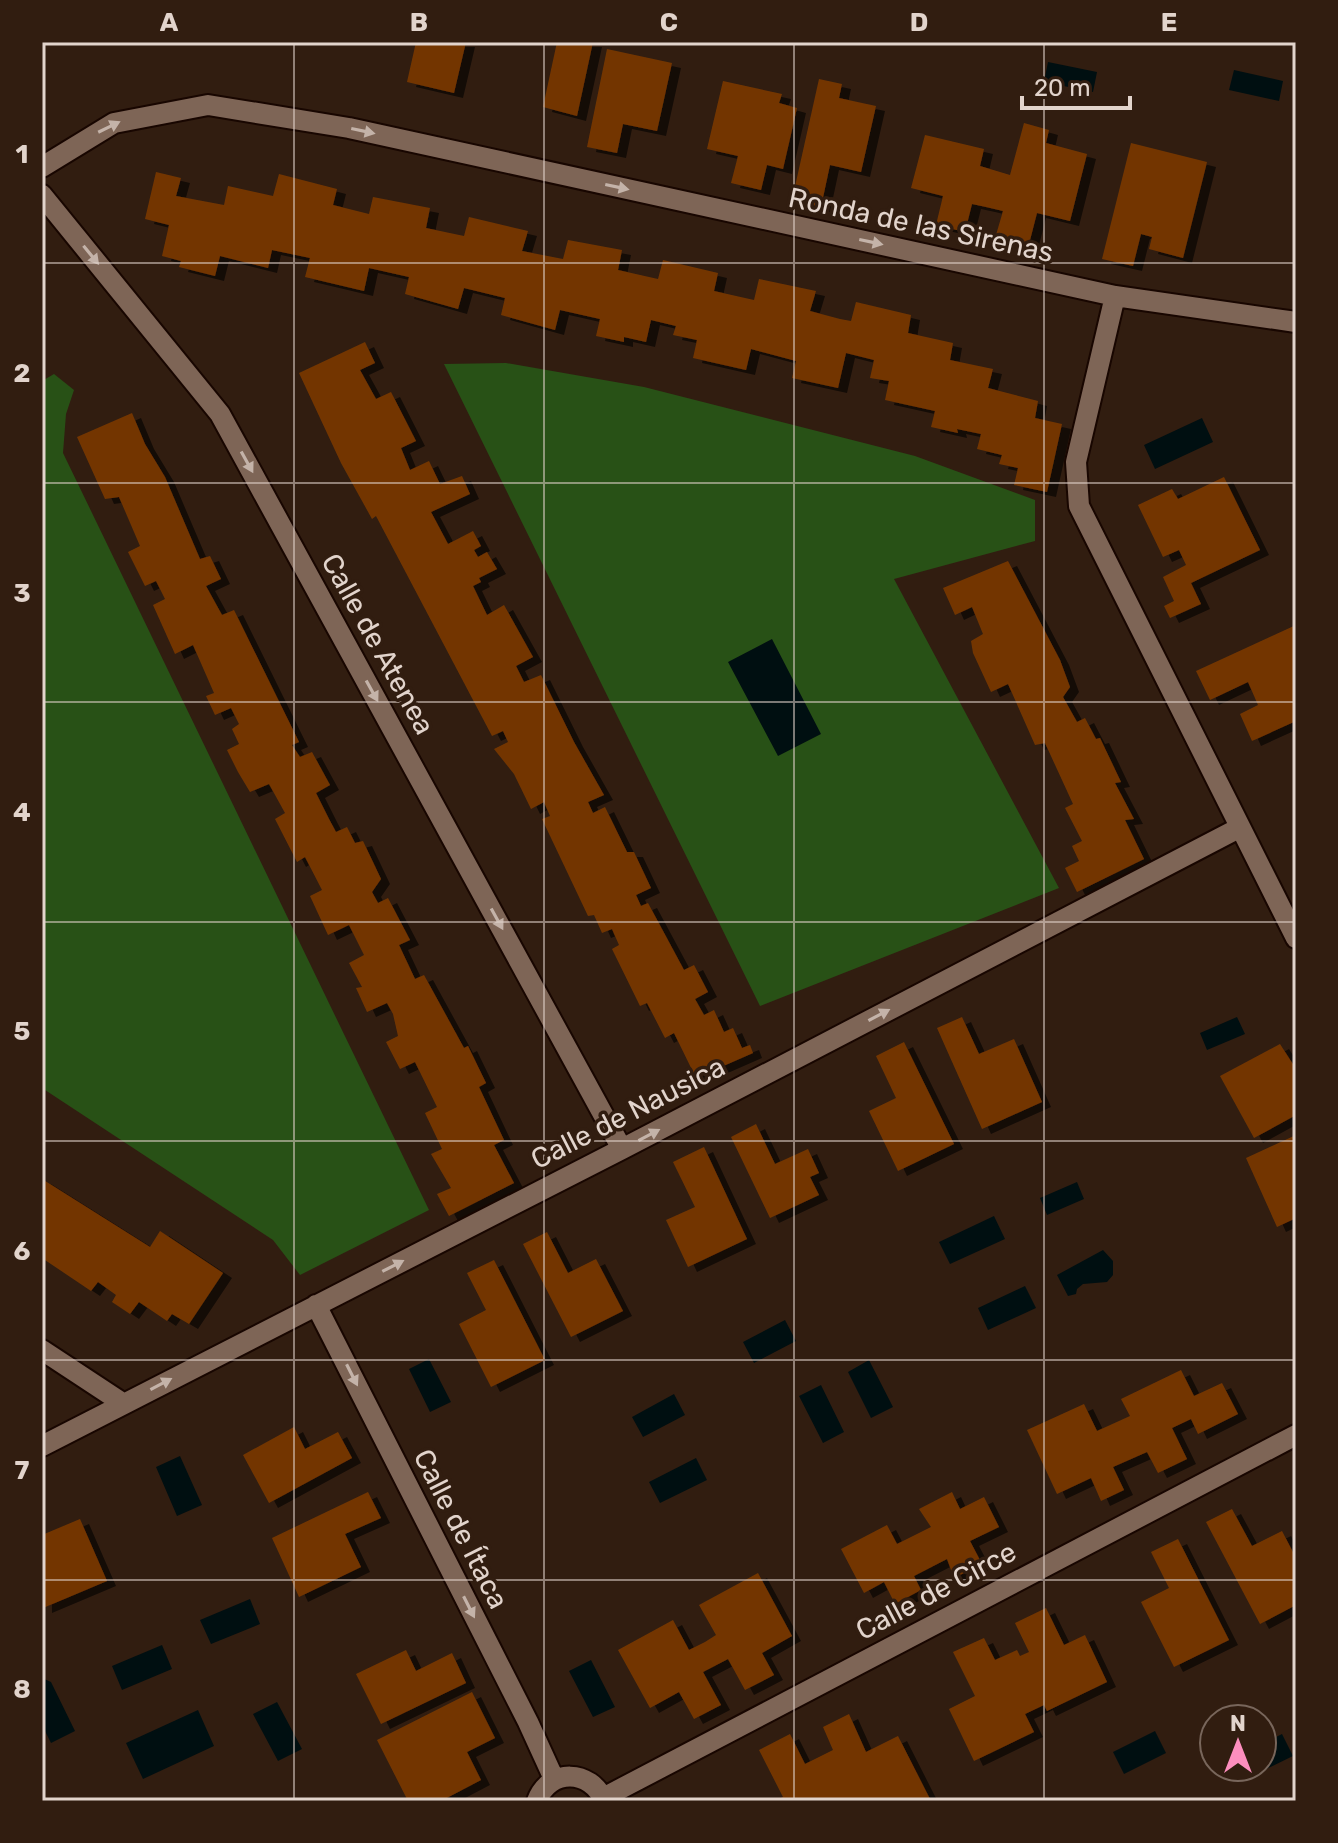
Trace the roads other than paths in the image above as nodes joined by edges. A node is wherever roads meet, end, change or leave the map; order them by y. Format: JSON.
{"nodes":[{"id":1,"x":42,"y":167,"type":"edge"},
{"id":2,"x":42,"y":195,"type":"edge"},
{"id":3,"x":1115,"y":296,"type":"junction"},
{"id":4,"x":1296,"y":322,"type":"edge"},
{"id":5,"x":1239,"y":828,"type":"junction"},
{"id":6,"x":1296,"y":938,"type":"edge"},
{"id":7,"x":622,"y":1149,"type":"junction"},
{"id":8,"x":316,"y":1305,"type":"junction"},
{"id":9,"x":42,"y":1350,"type":"edge"},
{"id":10,"x":124,"y":1404,"type":"junction"},
{"id":11,"x":1296,"y":1435,"type":"edge"},
{"id":12,"x":42,"y":1446,"type":"edge"},
{"id":13,"x":554,"y":1779,"type":"junction"},
{"id":14,"x":603,"y":1800,"type":"edge"},
{"id":15,"x":537,"y":1801,"type":"edge"}],
"edges":[{"from":1,"to":3,"type":"street","name":"Ronda de las Sirenas","one_way":true},
{"from":2,"to":7,"type":"street","name":"Calle de Atenea","one_way":true},
{"from":3,"to":4,"type":"street","name":"Ronda de las Sirenas"},
{"from":3,"to":5,"type":"street"},
{"from":5,"to":6,"type":"street"},
{"from":7,"to":5,"type":"street","name":"Calle de Nausica","one_way":true},
{"from":8,"to":7,"type":"street","name":"Calle de Nausica","one_way":true},
{"from":10,"to":8,"type":"street","name":"Calle de Nausica","one_way":true},
{"from":8,"to":13,"type":"street","name":"Calle de Ítaca","one_way":true},
{"from":9,"to":10,"type":"street"},
{"from":10,"to":12,"type":"street","name":"Calle de Nausica"},
{"from":11,"to":14,"type":"street","name":"Calle de Circe"},
{"from":13,"to":14,"type":"street"},
{"from":13,"to":15,"type":"street"}]}
